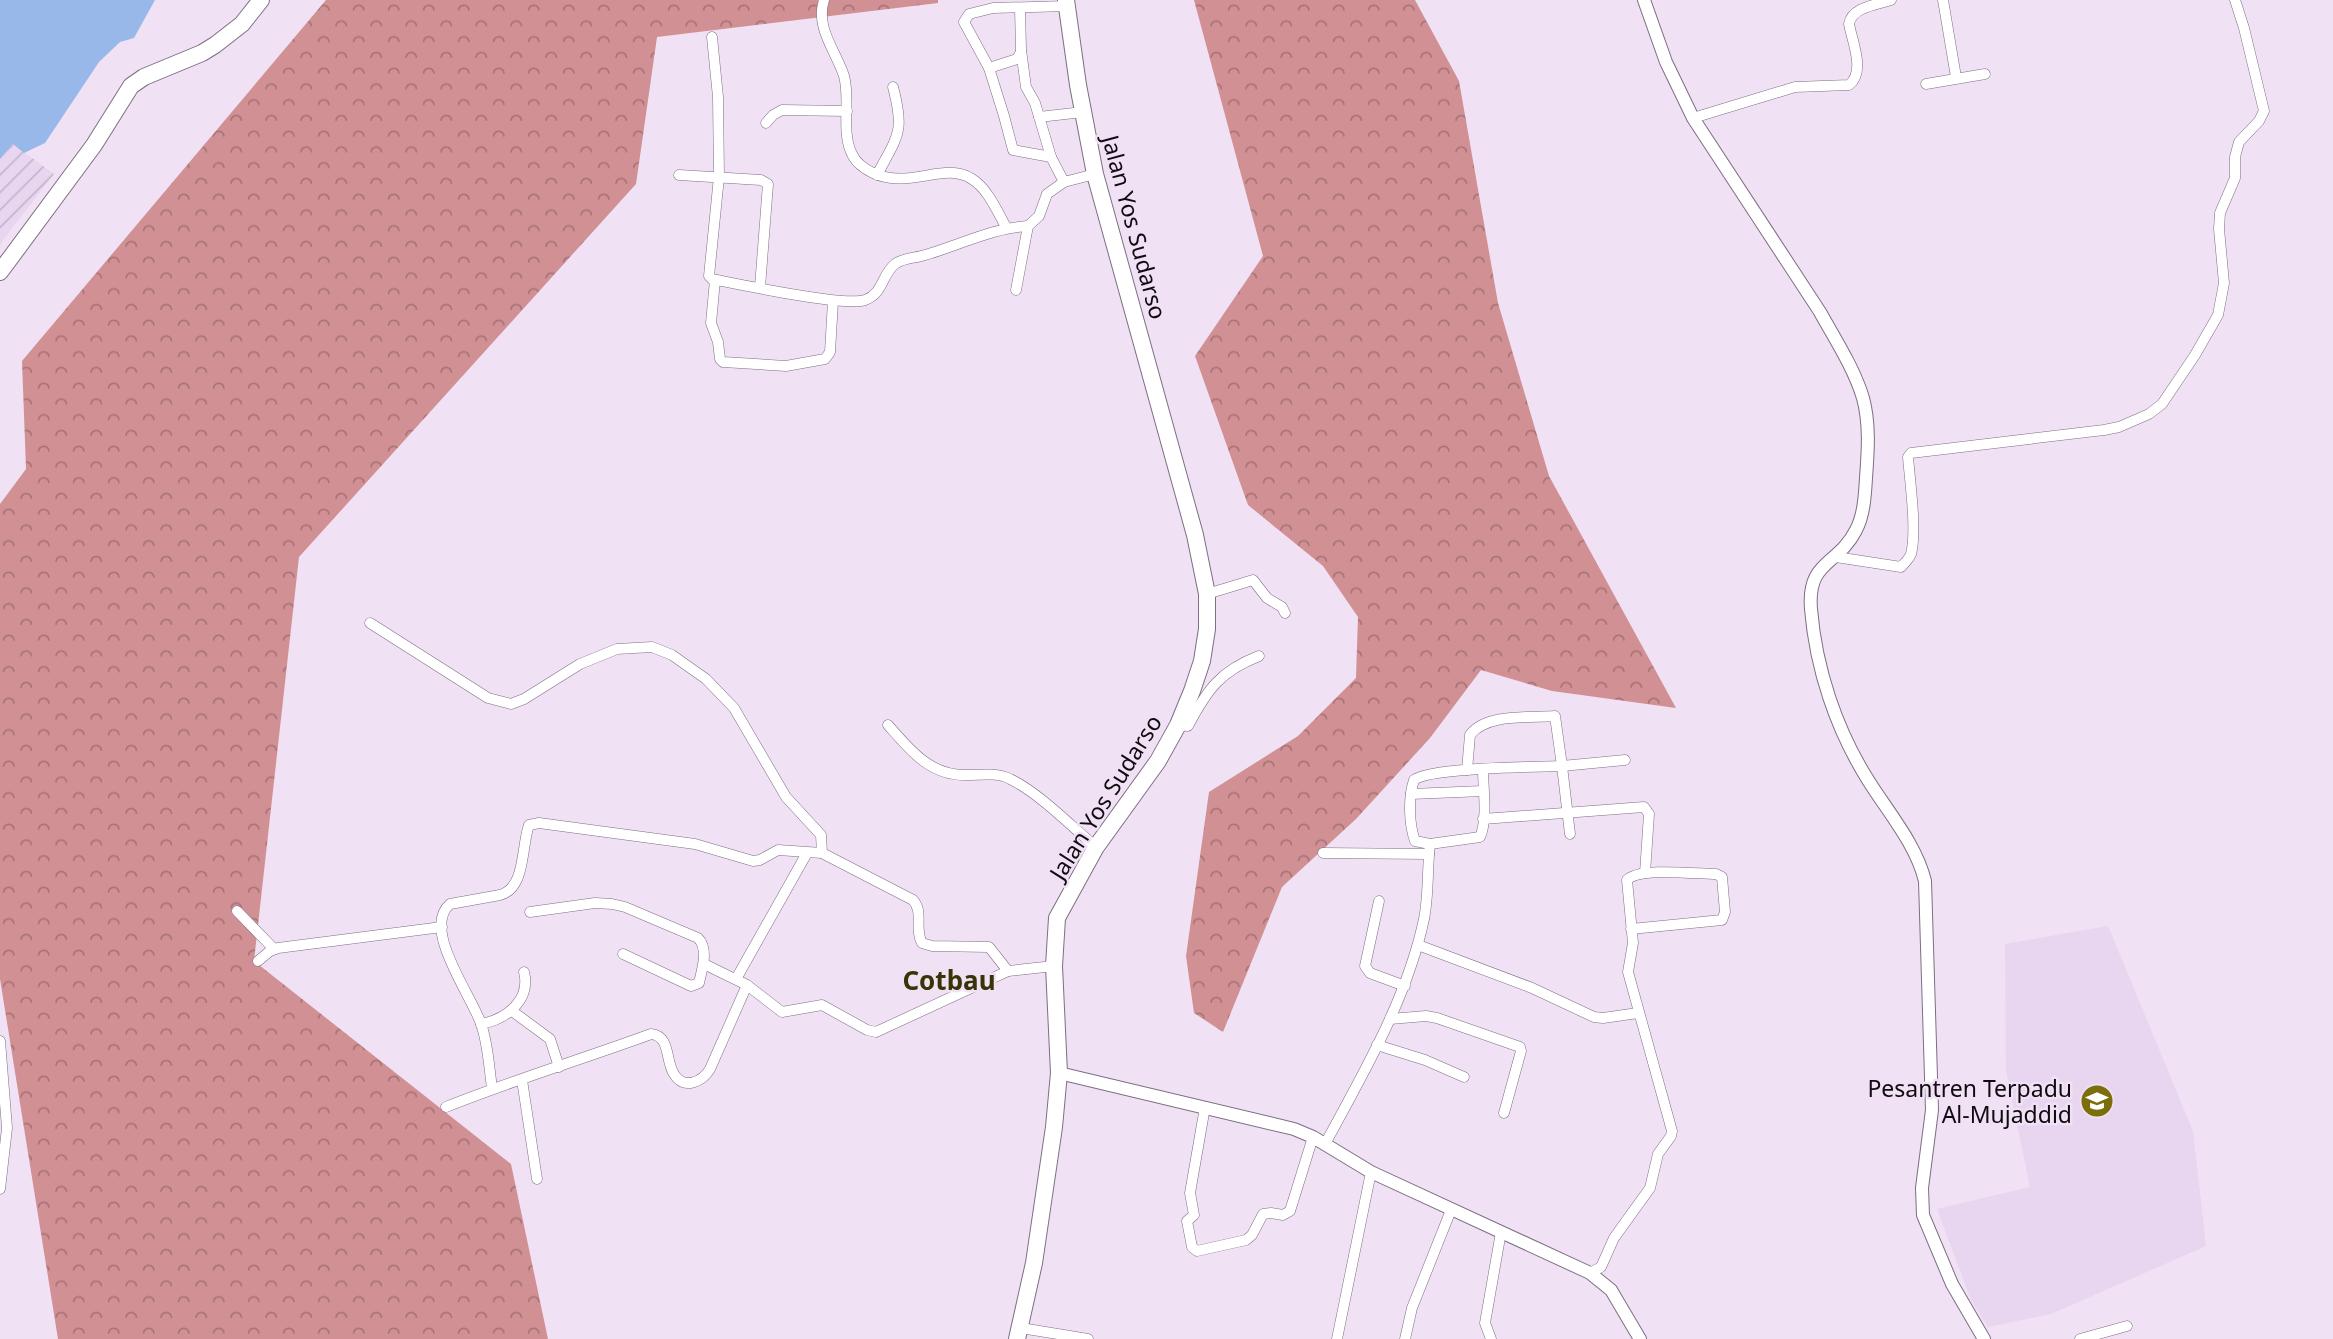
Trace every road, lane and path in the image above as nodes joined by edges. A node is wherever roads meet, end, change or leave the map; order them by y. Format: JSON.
{"nodes":[{"id":1,"x":261,"y":0,"type":"edge"},
{"id":2,"x":824,"y":0,"type":"edge"},
{"id":3,"x":1644,"y":0,"type":"edge"},
{"id":4,"x":1891,"y":0,"type":"edge"},
{"id":5,"x":1943,"y":0,"type":"edge"},
{"id":6,"x":2235,"y":0,"type":"edge"},
{"id":7,"x":1067,"y":3,"type":"edge"},
{"id":8,"x":1020,"y":8,"type":"junction"},
{"id":9,"x":712,"y":37,"type":"dead end"},
{"id":10,"x":1021,"y":50,"type":"junction"},
{"id":11,"x":989,"y":68,"type":"junction"},
{"id":12,"x":1985,"y":74,"type":"dead end"},
{"id":13,"x":1956,"y":77,"type":"junction"},
{"id":14,"x":1926,"y":84,"type":"dead end"},
{"id":15,"x":893,"y":87,"type":"dead end"},
{"id":16,"x":847,"y":111,"type":"junction"},
{"id":17,"x":1083,"y":112,"type":"junction"},
{"id":18,"x":1039,"y":117,"type":"junction"},
{"id":19,"x":1693,"y":118,"type":"junction"},
{"id":20,"x":766,"y":124,"type":"dead end"},
{"id":21,"x":1052,"y":157,"type":"junction"},
{"id":22,"x":1095,"y":174,"type":"junction"},
{"id":23,"x":679,"y":175,"type":"dead end"},
{"id":24,"x":877,"y":175,"type":"junction"},
{"id":25,"x":719,"y":177,"type":"junction"},
{"id":26,"x":1064,"y":182,"type":"junction"},
{"id":27,"x":1028,"y":226,"type":"junction"},
{"id":28,"x":1006,"y":227,"type":"junction"},
{"id":29,"x":0,"y":272,"type":"edge"},
{"id":30,"x":715,"y":280,"type":"junction"},
{"id":31,"x":760,"y":287,"type":"junction"},
{"id":32,"x":1016,"y":290,"type":"dead end"},
{"id":33,"x":833,"y":301,"type":"junction"},
{"id":34,"x":1836,"y":557,"type":"junction"},
{"id":35,"x":1207,"y":594,"type":"junction"},
{"id":36,"x":1285,"y":613,"type":"dead end"},
{"id":37,"x":370,"y":623,"type":"dead end"},
{"id":38,"x":1259,"y":656,"type":"dead end"},
{"id":39,"x":888,"y":725,"type":"dead end"},
{"id":40,"x":1178,"y":725,"type":"junction"},
{"id":41,"x":1625,"y":760,"type":"dead end"},
{"id":42,"x":1562,"y":766,"type":"junction"},
{"id":43,"x":1483,"y":769,"type":"junction"},
{"id":44,"x":1467,"y":770,"type":"junction"},
{"id":45,"x":1483,"y":791,"type":"junction"},
{"id":46,"x":1410,"y":794,"type":"junction"},
{"id":47,"x":1566,"y":811,"type":"junction"},
{"id":48,"x":1483,"y":818,"type":"junction"},
{"id":49,"x":1570,"y":834,"type":"dead end"},
{"id":50,"x":1096,"y":847,"type":"junction"},
{"id":51,"x":1429,"y":848,"type":"junction"},
{"id":52,"x":807,"y":853,"type":"junction"},
{"id":53,"x":822,"y":853,"type":"junction"},
{"id":54,"x":1323,"y":853,"type":"dead end"},
{"id":55,"x":1645,"y":873,"type":"junction"},
{"id":56,"x":1379,"y":901,"type":"dead end"},
{"id":57,"x":237,"y":911,"type":"dead end"},
{"id":58,"x":530,"y":912,"type":"dead end"},
{"id":59,"x":442,"y":927,"type":"junction"},
{"id":60,"x":1632,"y":929,"type":"junction"},
{"id":61,"x":1418,"y":945,"type":"junction"},
{"id":62,"x":274,"y":949,"type":"junction"},
{"id":63,"x":623,"y":954,"type":"dead end"},
{"id":64,"x":258,"y":961,"type":"dead end"},
{"id":65,"x":704,"y":964,"type":"junction"},
{"id":66,"x":1054,"y":966,"type":"junction"},
{"id":67,"x":1008,"y":971,"type":"junction"},
{"id":68,"x":524,"y":972,"type":"dead end"},
{"id":69,"x":736,"y":979,"type":"junction"},
{"id":70,"x":747,"y":985,"type":"junction"},
{"id":71,"x":1405,"y":986,"type":"junction"},
{"id":72,"x":512,"y":1011,"type":"junction"},
{"id":73,"x":1638,"y":1013,"type":"junction"},
{"id":74,"x":1390,"y":1019,"type":"junction"},
{"id":75,"x":481,"y":1024,"type":"junction"},
{"id":76,"x":0,"y":1041,"type":"edge"},
{"id":77,"x":1377,"y":1045,"type":"junction"},
{"id":78,"x":559,"y":1067,"type":"junction"},
{"id":79,"x":1059,"y":1073,"type":"junction"},
{"id":80,"x":1464,"y":1077,"type":"dead end"},
{"id":81,"x":522,"y":1080,"type":"junction"},
{"id":82,"x":492,"y":1088,"type":"junction"},
{"id":83,"x":3,"y":1101,"type":"edge"},
{"id":84,"x":446,"y":1107,"type":"dead end"},
{"id":85,"x":1205,"y":1107,"type":"junction"},
{"id":86,"x":1504,"y":1113,"type":"dead end"},
{"id":87,"x":1313,"y":1137,"type":"junction"},
{"id":88,"x":1325,"y":1144,"type":"junction"},
{"id":89,"x":1371,"y":1172,"type":"junction"},
{"id":90,"x":537,"y":1180,"type":"dead end"},
{"id":91,"x":0,"y":1189,"type":"edge"},
{"id":92,"x":1451,"y":1210,"type":"junction"},
{"id":93,"x":1501,"y":1232,"type":"junction"},
{"id":94,"x":1590,"y":1273,"type":"junction"},
{"id":95,"x":2127,"y":1326,"type":"dead end"},
{"id":96,"x":1019,"y":1333,"type":"edge"},
{"id":97,"x":1088,"y":1339,"type":"edge"},
{"id":98,"x":1337,"y":1339,"type":"edge"},
{"id":99,"x":1405,"y":1339,"type":"edge"},
{"id":100,"x":1491,"y":1339,"type":"edge"},
{"id":101,"x":1640,"y":1339,"type":"edge"},
{"id":102,"x":1984,"y":1339,"type":"edge"},
{"id":103,"x":2080,"y":1339,"type":"edge"}],
"edges":[{"from":1,"to":29,"type":"highway"},
{"from":2,"to":16,"type":"street"},
{"from":3,"to":19,"type":"street"},
{"from":4,"to":19,"type":"street"},
{"from":5,"to":13,"type":"street"},
{"from":6,"to":34,"type":"street"},
{"from":7,"to":8,"type":"street"},
{"from":7,"to":17,"type":"highway","name":"Jalan Yos Sudarso"},
{"from":8,"to":10,"type":"street"},
{"from":8,"to":11,"type":"street"},
{"from":9,"to":25,"type":"street"},
{"from":10,"to":11,"type":"street"},
{"from":10,"to":18,"type":"street"},
{"from":11,"to":21,"type":"street"},
{"from":12,"to":13,"type":"street"},
{"from":13,"to":14,"type":"street"},
{"from":15,"to":24,"type":"street"},
{"from":16,"to":20,"type":"street"},
{"from":16,"to":24,"type":"street"},
{"from":17,"to":18,"type":"street"},
{"from":17,"to":22,"type":"highway","name":"Jalan Yos Sudarso"},
{"from":18,"to":21,"type":"street"},
{"from":19,"to":34,"type":"street"},
{"from":21,"to":26,"type":"street"},
{"from":22,"to":26,"type":"street"},
{"from":22,"to":35,"type":"highway","name":"Jalan Yos Sudarso"},
{"from":23,"to":25,"type":"street"},
{"from":24,"to":28,"type":"street"},
{"from":25,"to":30,"type":"street"},
{"from":25,"to":31,"type":"street"},
{"from":26,"to":27,"type":"street"},
{"from":27,"to":28,"type":"street"},
{"from":27,"to":32,"type":"street"},
{"from":28,"to":33,"type":"street"},
{"from":30,"to":31,"type":"street"},
{"from":30,"to":33,"type":"street"},
{"from":31,"to":33,"type":"street"},
{"from":34,"to":102,"type":"street"},
{"from":35,"to":36,"type":"street"},
{"from":35,"to":40,"type":"highway","name":"Jalan Yos Sudarso"},
{"from":37,"to":53,"type":"street"},
{"from":38,"to":40,"type":"street"},
{"from":39,"to":50,"type":"street"},
{"from":40,"to":50,"type":"highway","name":"Jalan Yos Sudarso"},
{"from":41,"to":42,"type":"street"},
{"from":42,"to":43,"type":"street"},
{"from":42,"to":44,"type":"street"},
{"from":42,"to":47,"type":"street"},
{"from":43,"to":44,"type":"street"},
{"from":43,"to":45,"type":"street"},
{"from":44,"to":46,"type":"street"},
{"from":45,"to":46,"type":"street"},
{"from":45,"to":48,"type":"street"},
{"from":46,"to":51,"type":"street"},
{"from":47,"to":48,"type":"street"},
{"from":47,"to":49,"type":"street"},
{"from":47,"to":55,"type":"street"},
{"from":48,"to":51,"type":"street"},
{"from":50,"to":66,"type":"highway","name":"Jalan Yos Sudarso"},
{"from":51,"to":54,"type":"street"},
{"from":51,"to":61,"type":"street"},
{"from":52,"to":53,"type":"street"},
{"from":52,"to":59,"type":"street"},
{"from":52,"to":69,"type":"street"},
{"from":53,"to":67,"type":"street"},
{"from":55,"to":60,"type":"street"},
{"from":55,"to":60,"type":"street"},
{"from":56,"to":71,"type":"street"},
{"from":57,"to":62,"type":"street"},
{"from":58,"to":65,"type":"street"},
{"from":59,"to":62,"type":"street"},
{"from":59,"to":75,"type":"street"},
{"from":60,"to":73,"type":"street"},
{"from":61,"to":71,"type":"street"},
{"from":61,"to":73,"type":"street"},
{"from":62,"to":64,"type":"street"},
{"from":63,"to":65,"type":"street"},
{"from":65,"to":69,"type":"street"},
{"from":66,"to":67,"type":"street"},
{"from":66,"to":79,"type":"highway","name":"Jalan Yos Sudarso"},
{"from":67,"to":70,"type":"street"},
{"from":68,"to":72,"type":"street"},
{"from":69,"to":70,"type":"street"},
{"from":70,"to":78,"type":"street"},
{"from":71,"to":74,"type":"street"},
{"from":72,"to":75,"type":"street"},
{"from":72,"to":78,"type":"street"},
{"from":73,"to":94,"type":"street"},
{"from":74,"to":77,"type":"street"},
{"from":74,"to":86,"type":"street"},
{"from":75,"to":82,"type":"street"},
{"from":76,"to":83,"type":"street"},
{"from":77,"to":80,"type":"street"},
{"from":77,"to":88,"type":"street"},
{"from":78,"to":81,"type":"street"},
{"from":79,"to":85,"type":"street"},
{"from":79,"to":96,"type":"highway","name":"Jalan Yos Sudarso"},
{"from":81,"to":82,"type":"street"},
{"from":81,"to":90,"type":"street"},
{"from":82,"to":84,"type":"street"},
{"from":83,"to":91,"type":"street"},
{"from":85,"to":87,"type":"street"},
{"from":85,"to":87,"type":"street"},
{"from":87,"to":88,"type":"street"},
{"from":88,"to":89,"type":"street"},
{"from":89,"to":92,"type":"street"},
{"from":89,"to":98,"type":"street"},
{"from":92,"to":93,"type":"street"},
{"from":92,"to":99,"type":"street"},
{"from":93,"to":94,"type":"street"},
{"from":93,"to":100,"type":"street"},
{"from":94,"to":101,"type":"street"},
{"from":95,"to":103,"type":"street"},
{"from":96,"to":97,"type":"street"}]}
